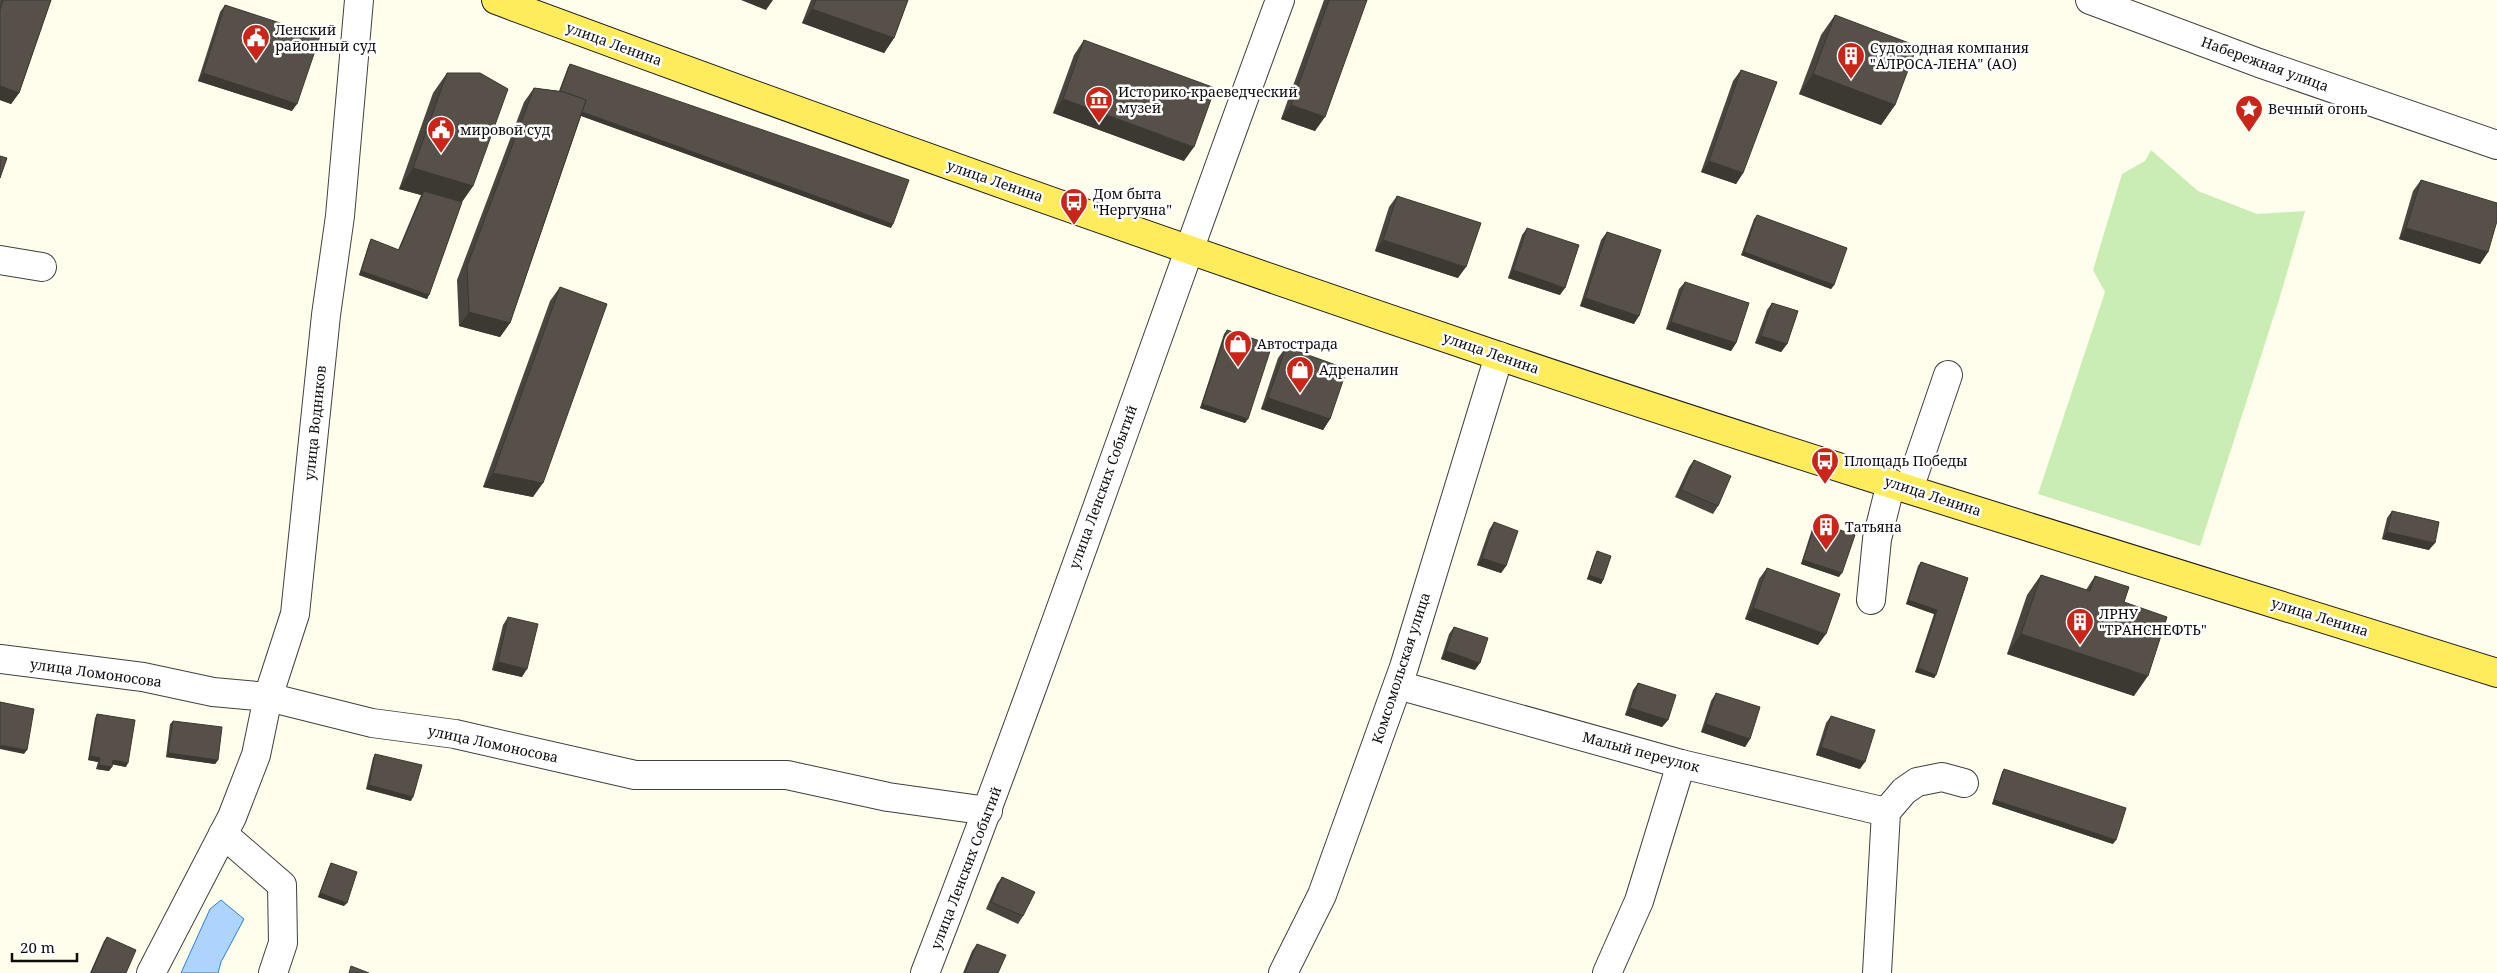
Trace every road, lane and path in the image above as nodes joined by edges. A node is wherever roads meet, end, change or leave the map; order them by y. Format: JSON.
{"nodes":[{"id":1,"x":359,"y":0,"type":"edge"},
{"id":2,"x":496,"y":0,"type":"edge"},
{"id":3,"x":1280,"y":0,"type":"edge"},
{"id":4,"x":2090,"y":0,"type":"edge"},
{"id":5,"x":2497,"y":145,"type":"edge"},
{"id":6,"x":1188,"y":248,"type":"junction"},
{"id":7,"x":0,"y":260,"type":"edge"},
{"id":8,"x":42,"y":266,"type":"dead end"},
{"id":9,"x":1499,"y":356,"type":"junction"},
{"id":10,"x":1948,"y":375,"type":"dead end"},
{"id":11,"x":1900,"y":486,"type":"junction"},
{"id":12,"x":1872,"y":600,"type":"dead end"},
{"id":13,"x":0,"y":659,"type":"edge"},
{"id":14,"x":2497,"y":673,"type":"edge"},
{"id":15,"x":1398,"y":685,"type":"junction"},
{"id":16,"x":268,"y":697,"type":"junction"},
{"id":17,"x":1681,"y":764,"type":"junction"},
{"id":18,"x":1964,"y":783,"type":"dead end"},
{"id":19,"x":988,"y":811,"type":"junction"},
{"id":20,"x":1886,"y":812,"type":"junction"},
{"id":21,"x":223,"y":834,"type":"junction"},
{"id":22,"x":151,"y":973,"type":"edge"},
{"id":23,"x":273,"y":973,"type":"edge"},
{"id":24,"x":925,"y":973,"type":"edge"},
{"id":25,"x":1283,"y":973,"type":"edge"},
{"id":26,"x":1607,"y":973,"type":"edge"},
{"id":27,"x":1878,"y":973,"type":"edge"}],
"edges":[{"from":1,"to":16,"type":"street","name":"улица Водников"},
{"from":2,"to":6,"type":"main road","name":"улица Ленина"},
{"from":3,"to":6,"type":"street","name":"улица Ленских Событий"},
{"from":4,"to":5,"type":"street","name":"Набережная улица"},
{"from":6,"to":9,"type":"main road","name":"улица Ленина"},
{"from":6,"to":19,"type":"street","name":"улица Ленских Событий"},
{"from":7,"to":8,"type":"street"},
{"from":9,"to":11,"type":"main road","name":"улица Ленина"},
{"from":9,"to":15,"type":"street","name":"Комсомольская улица"},
{"from":10,"to":11,"type":"street"},
{"from":11,"to":12,"type":"street"},
{"from":11,"to":14,"type":"main road","name":"улица Ленина"},
{"from":13,"to":16,"type":"street","name":"улица Ломоносова"},
{"from":15,"to":17,"type":"street","name":"Малый переулок"},
{"from":15,"to":25,"type":"street","name":"Комсомольская улица"},
{"from":16,"to":19,"type":"street","name":"улица Ломоносова"},
{"from":16,"to":21,"type":"street","name":"улица Водников"},
{"from":17,"to":20,"type":"street","name":"Малый переулок"},
{"from":17,"to":26,"type":"street"},
{"from":18,"to":20,"type":"street"},
{"from":19,"to":24,"type":"street","name":"улица Ленских Событий"},
{"from":20,"to":27,"type":"street"},
{"from":21,"to":22,"type":"street","name":"улица Водников"},
{"from":21,"to":23,"type":"street"}]}
